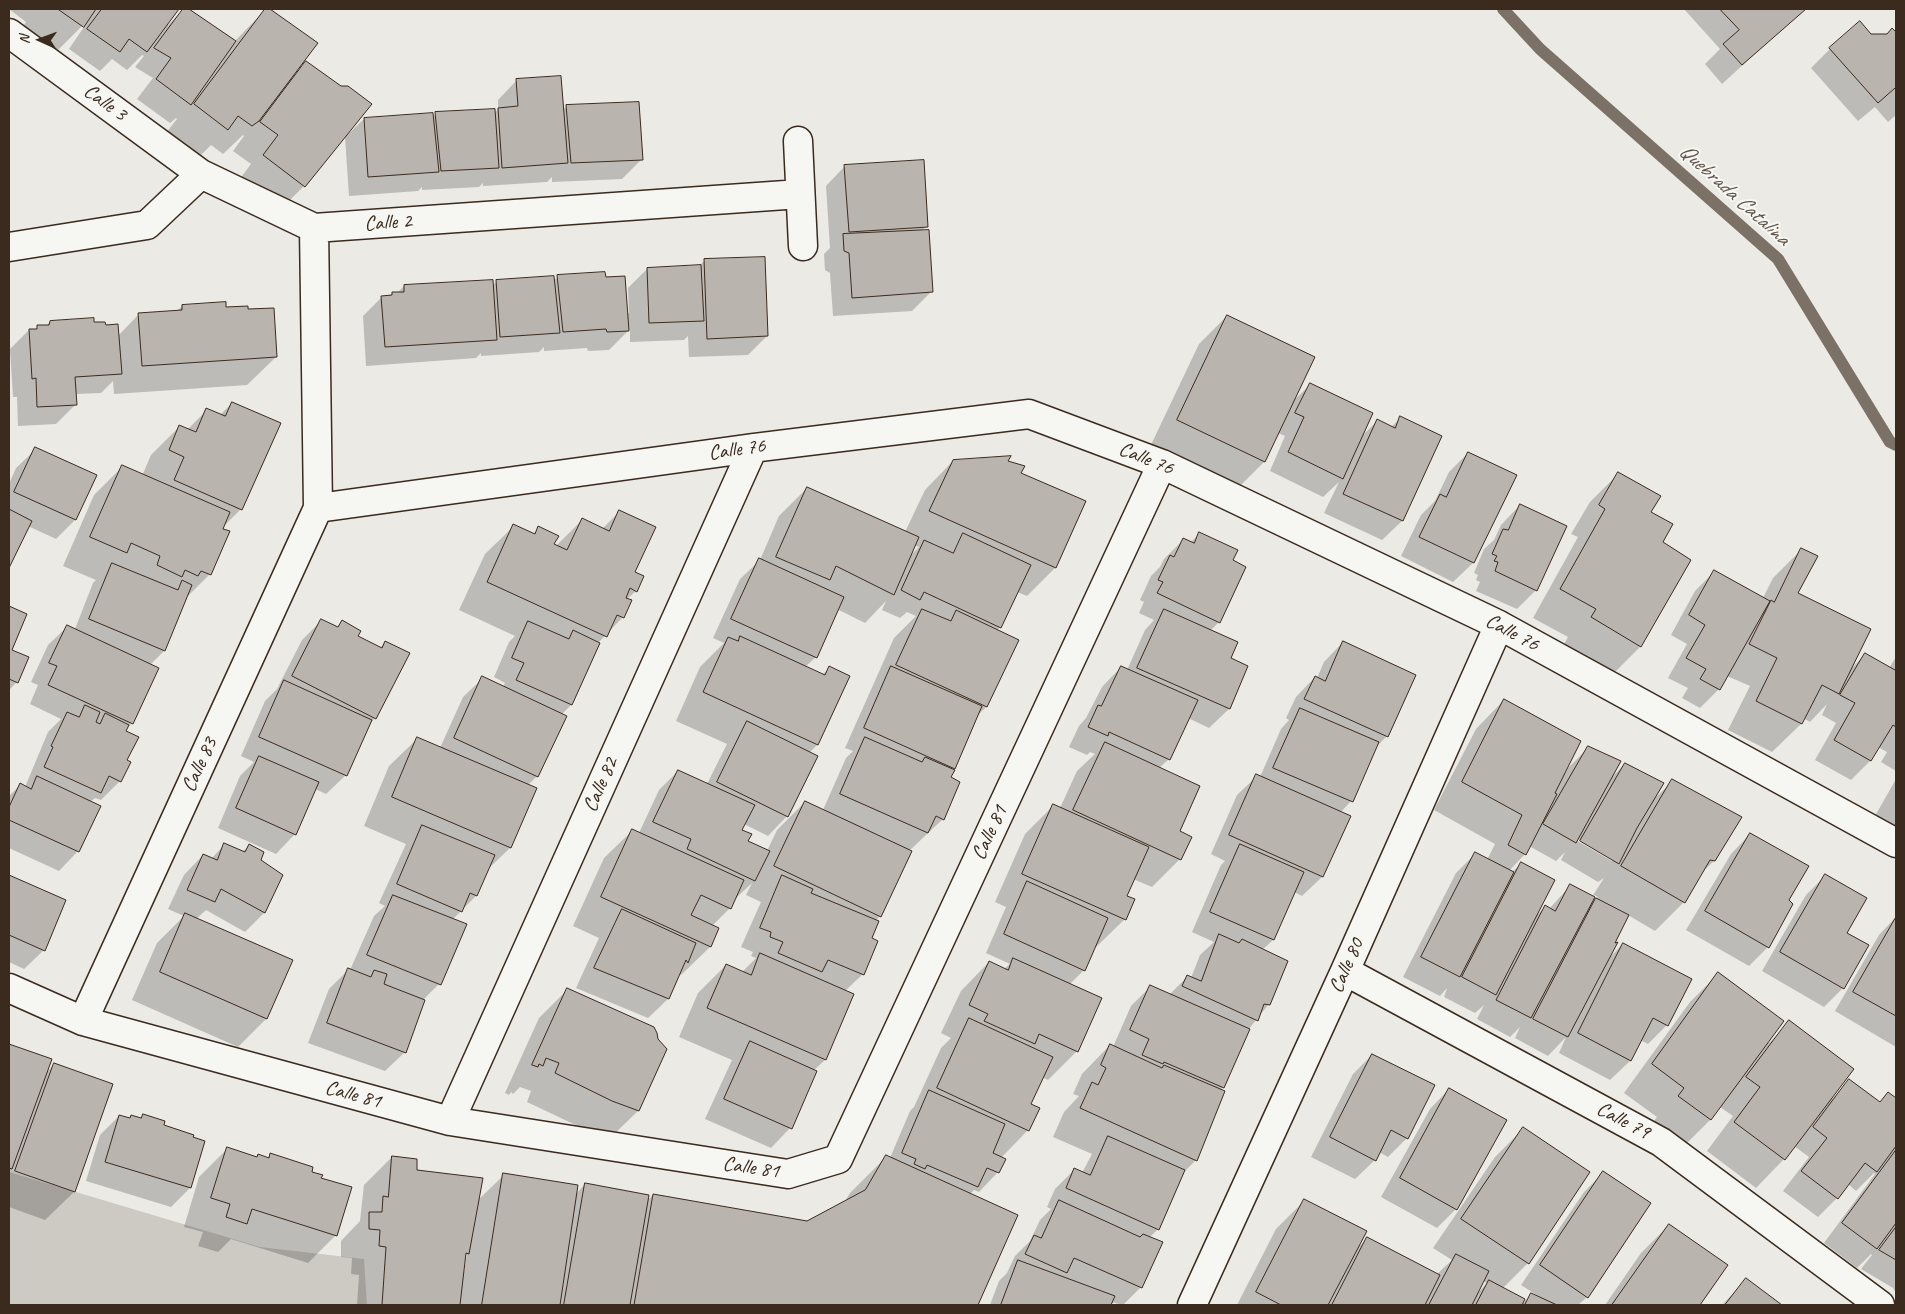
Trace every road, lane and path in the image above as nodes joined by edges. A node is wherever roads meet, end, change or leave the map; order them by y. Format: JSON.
{"nodes":[{"id":1,"x":9,"y":33,"type":"edge"},
{"id":2,"x":798,"y":141,"type":"dead end"},
{"id":3,"x":201,"y":174,"type":"junction"},
{"id":4,"x":800,"y":194,"type":"junction"},
{"id":5,"x":314,"y":228,"type":"junction"},
{"id":6,"x":802,"y":246,"type":"dead end"},
{"id":7,"x":9,"y":247,"type":"edge"},
{"id":8,"x":753,"y":448,"type":"junction"},
{"id":9,"x":1162,"y":464,"type":"junction"},
{"id":10,"x":318,"y":508,"type":"junction"},
{"id":11,"x":1499,"y":626,"type":"junction"},
{"id":12,"x":1896,"y":844,"type":"edge"},
{"id":13,"x":1345,"y":971,"type":"junction"},
{"id":14,"x":9,"y":988,"type":"edge"},
{"id":15,"x":83,"y":1021,"type":"junction"},
{"id":16,"x":450,"y":1121,"type":"junction"},
{"id":17,"x":1192,"y":1305,"type":"edge"},
{"id":18,"x":1880,"y":1305,"type":"edge"}],
"edges":[{"from":1,"to":3,"type":"street","name":"Calle 3"},
{"from":2,"to":4,"type":"street"},
{"from":3,"to":5,"type":"street","name":"Calle 2"},
{"from":3,"to":7,"type":"street"},
{"from":4,"to":5,"type":"street","name":"Calle 2"},
{"from":4,"to":6,"type":"street"},
{"from":5,"to":10,"type":"street"},
{"from":8,"to":9,"type":"street","name":"Calle 76"},
{"from":8,"to":10,"type":"street","name":"Calle 76"},
{"from":8,"to":16,"type":"street","name":"Calle 82"},
{"from":9,"to":11,"type":"street","name":"Calle 76"},
{"from":9,"to":16,"type":"street","name":"Calle 81"},
{"from":10,"to":15,"type":"street","name":"Calle 83"},
{"from":11,"to":12,"type":"street","name":"Calle 76"},
{"from":11,"to":13,"type":"street","name":"Calle 80"},
{"from":13,"to":17,"type":"street","name":"Calle 80"},
{"from":13,"to":18,"type":"street","name":"Calle 79"},
{"from":14,"to":15,"type":"street","name":"Calle 81"},
{"from":15,"to":16,"type":"street","name":"Calle 81"}]}
